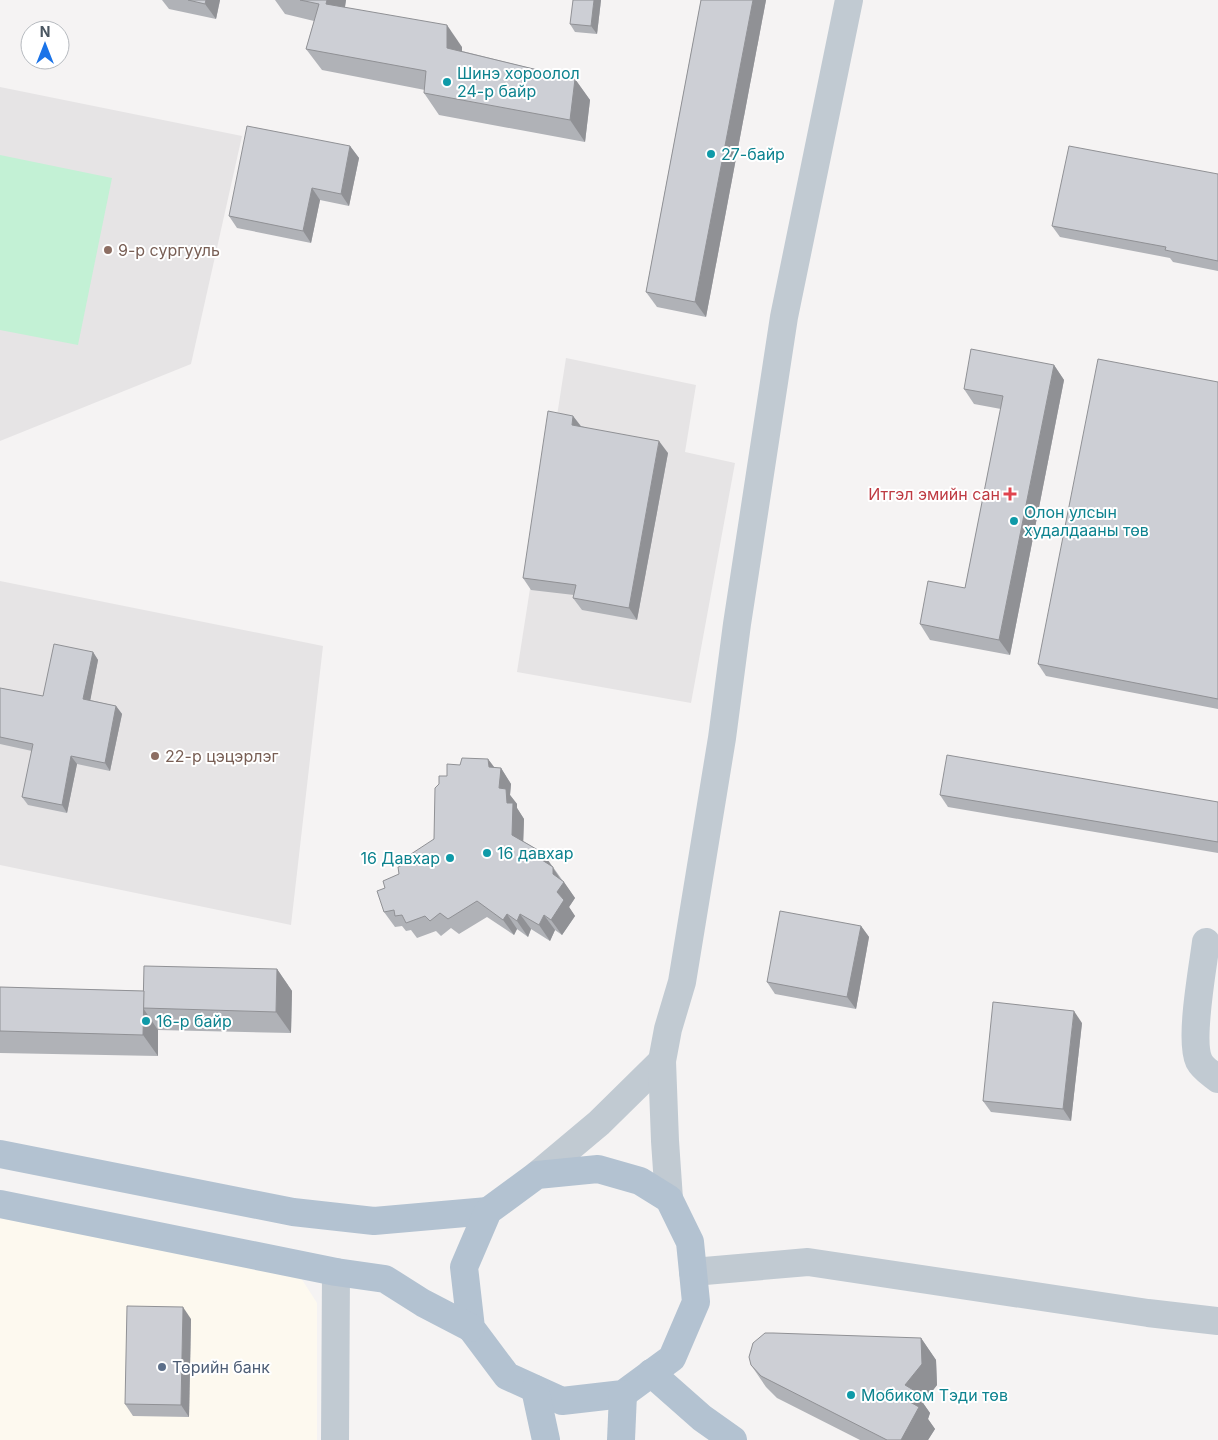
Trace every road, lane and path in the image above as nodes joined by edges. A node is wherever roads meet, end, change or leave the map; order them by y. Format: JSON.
{"nodes":[{"id":1,"x":849,"y":0,"type":"edge"},
{"id":2,"x":1206,"y":942,"type":"dead end"},
{"id":3,"x":662,"y":1061,"type":"junction"},
{"id":4,"x":1218,"y":1079,"type":"edge"},
{"id":5,"x":0,"y":1154,"type":"edge"},
{"id":6,"x":537,"y":1175,"type":"junction"},
{"id":7,"x":669,"y":1198,"type":"junction"},
{"id":8,"x":0,"y":1204,"type":"edge"},
{"id":9,"x":488,"y":1211,"type":"junction"},
{"id":10,"x":336,"y":1272,"type":"junction"},
{"id":11,"x":693,"y":1272,"type":"junction"},
{"id":12,"x":1217,"y":1318,"type":"edge"},
{"id":13,"x":471,"y":1328,"type":"junction"},
{"id":14,"x":651,"y":1373,"type":"junction"},
{"id":15,"x":535,"y":1389,"type":"junction"},
{"id":16,"x":623,"y":1394,"type":"junction"},
{"id":17,"x":335,"y":1440,"type":"edge"},
{"id":18,"x":546,"y":1440,"type":"edge"},
{"id":19,"x":621,"y":1440,"type":"edge"},
{"id":20,"x":733,"y":1440,"type":"edge"}],
"edges":[{"from":1,"to":3,"type":"street"},
{"from":2,"to":4,"type":"street"},
{"from":3,"to":6,"type":"street"},
{"from":3,"to":7,"type":"street"},
{"from":5,"to":9,"type":"main road"},
{"from":6,"to":7,"type":"main road"},
{"from":6,"to":9,"type":"main road"},
{"from":7,"to":11,"type":"main road"},
{"from":8,"to":10,"type":"main road"},
{"from":9,"to":13,"type":"main road"},
{"from":10,"to":13,"type":"main road"},
{"from":10,"to":17,"type":"street"},
{"from":11,"to":12,"type":"street"},
{"from":11,"to":14,"type":"main road"},
{"from":13,"to":15,"type":"main road"},
{"from":14,"to":16,"type":"main road"},
{"from":14,"to":20,"type":"main road"},
{"from":15,"to":16,"type":"main road"},
{"from":15,"to":18,"type":"main road"},
{"from":16,"to":19,"type":"main road"}]}
